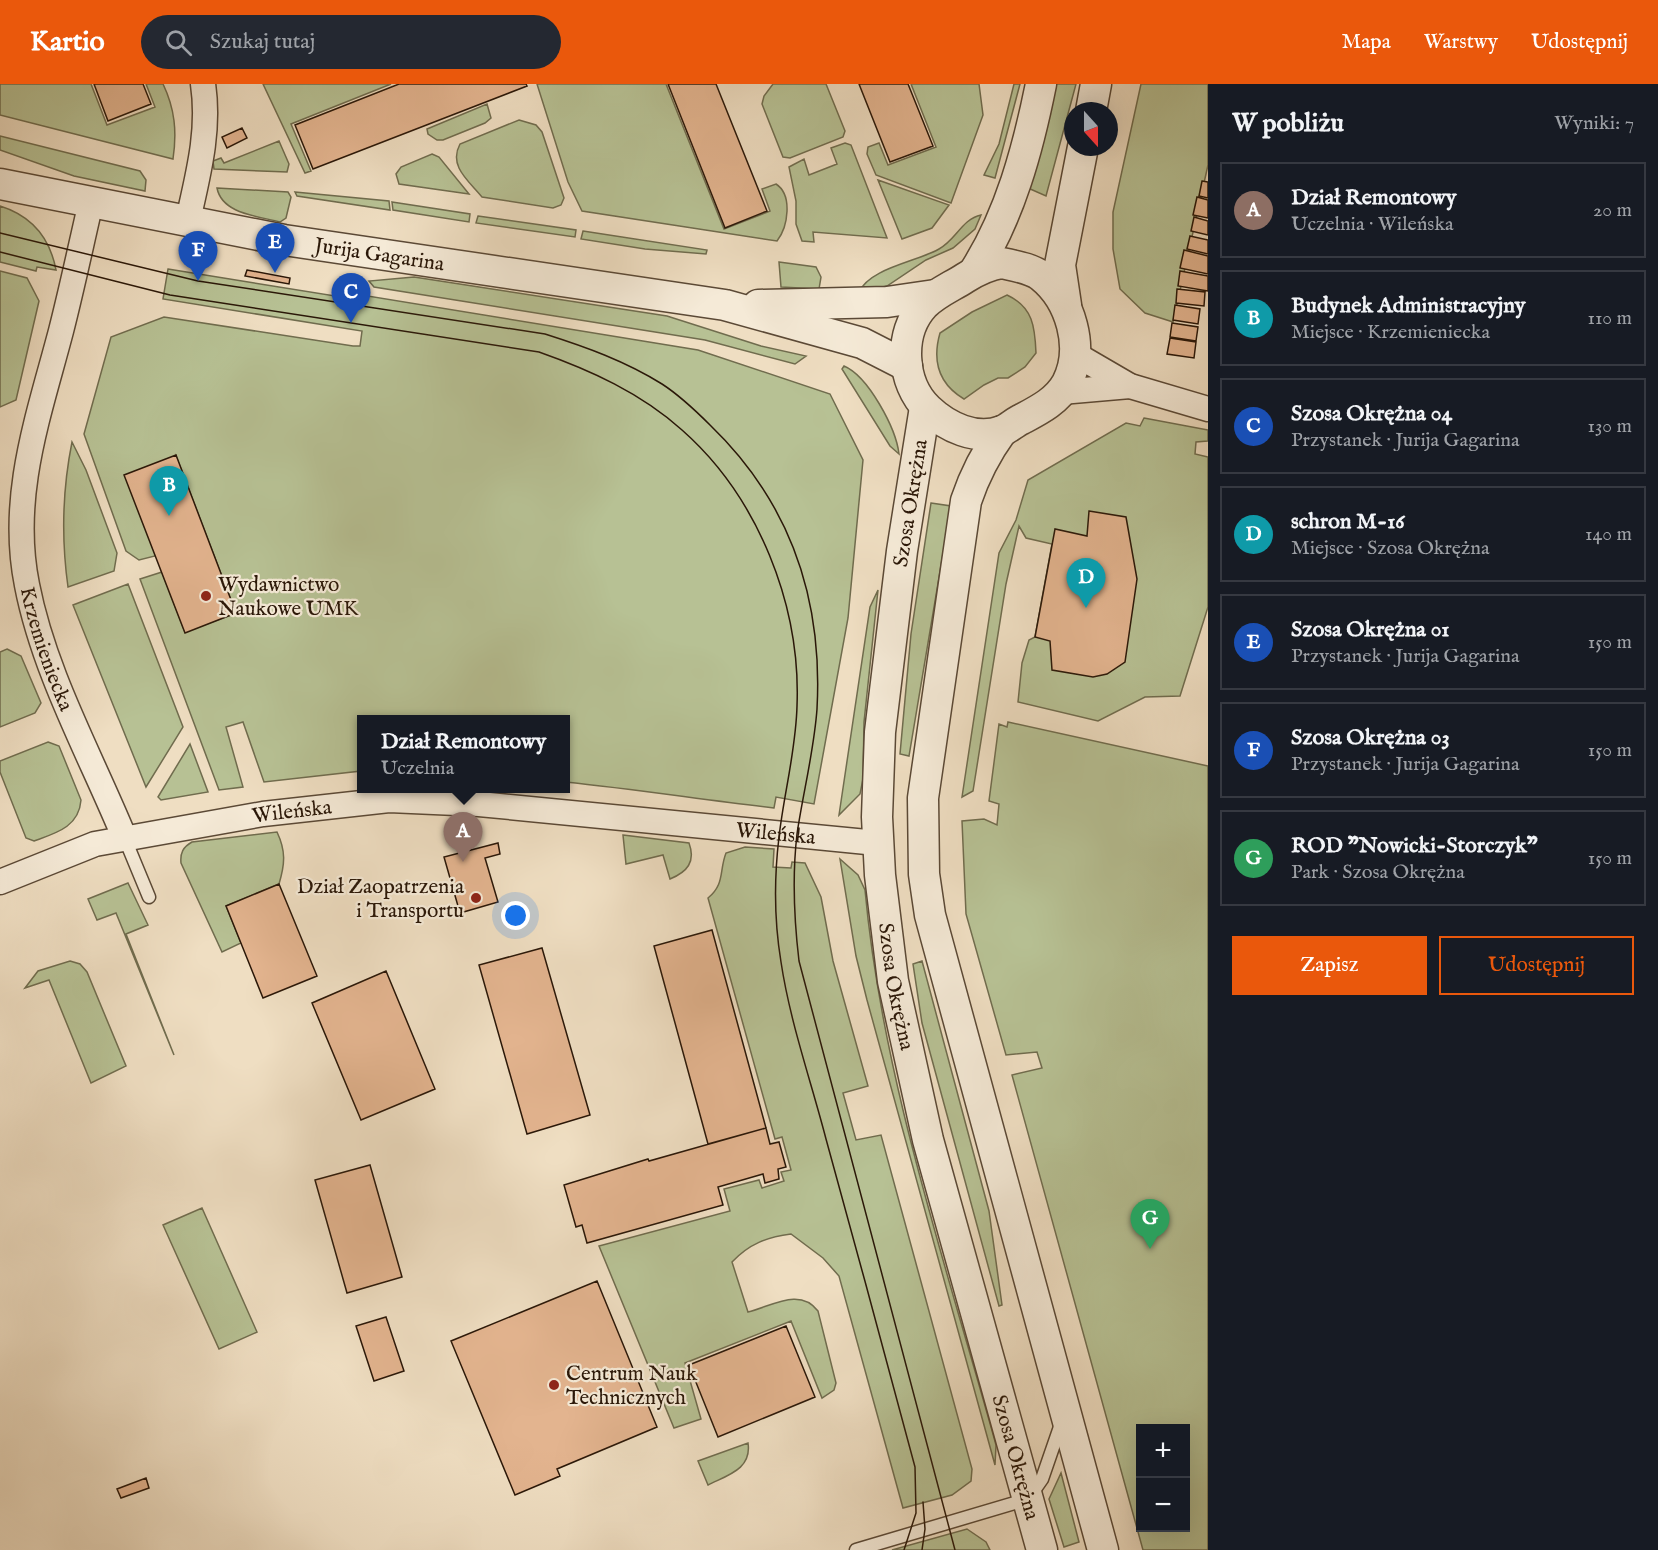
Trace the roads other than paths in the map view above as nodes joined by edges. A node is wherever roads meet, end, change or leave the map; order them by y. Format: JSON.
{"nodes":[{"id":1,"x":202,"y":84,"type":"edge"},
{"id":2,"x":1041,"y":84,"type":"edge"},
{"id":3,"x":1096,"y":84,"type":"edge"},
{"id":4,"x":1093,"y":102,"type":"edge"},
{"id":5,"x":1081,"y":156,"type":"edge"},
{"id":6,"x":0,"y":184,"type":"edge"},
{"id":7,"x":91,"y":202,"type":"junction"},
{"id":8,"x":188,"y":220,"type":"junction"},
{"id":9,"x":974,"y":272,"type":"junction"},
{"id":10,"x":935,"y":295,"type":"junction"},
{"id":11,"x":725,"y":306,"type":"junction"},
{"id":12,"x":1068,"y":314,"type":"junction"},
{"id":13,"x":1075,"y":354,"type":"junction"},
{"id":14,"x":907,"y":366,"type":"junction"},
{"id":15,"x":1130,"y":386,"type":"junction"},
{"id":16,"x":1061,"y":392,"type":"junction"},
{"id":17,"x":925,"y":407,"type":"junction"},
{"id":18,"x":1208,"y":410,"type":"edge"},
{"id":19,"x":1011,"y":425,"type":"junction"},
{"id":20,"x":125,"y":839,"type":"junction"},
{"id":21,"x":877,"y":843,"type":"junction"},
{"id":22,"x":0,"y":882,"type":"edge"},
{"id":23,"x":149,"y":897,"type":"dead end"},
{"id":24,"x":1065,"y":1408,"type":"junction"},
{"id":25,"x":1028,"y":1499,"type":"junction"},
{"id":26,"x":856,"y":1550,"type":"edge"},
{"id":27,"x":1042,"y":1550,"type":"edge"},
{"id":28,"x":1103,"y":1550,"type":"edge"}],
"edges":[{"from":1,"to":8,"type":"street"},
{"from":2,"to":9,"type":"street"},
{"from":3,"to":4,"type":"street"},
{"from":5,"to":12,"type":"street"},
{"from":6,"to":7,"type":"street","name":"Jurija Gagarina"},
{"from":7,"to":8,"type":"street","name":"Jurija Gagarina"},
{"from":7,"to":20,"type":"street","name":"Krzemieniecka"},
{"from":8,"to":11,"type":"street","name":"Jurija Gagarina"},
{"from":9,"to":10,"type":"street"},
{"from":9,"to":12,"type":"street"},
{"from":10,"to":11,"type":"street","name":"Jurija Gagarina"},
{"from":10,"to":14,"type":"street"},
{"from":11,"to":14,"type":"street","name":"Jurija Gagarina"},
{"from":12,"to":13,"type":"street"},
{"from":13,"to":15,"type":"street"},
{"from":13,"to":16,"type":"street"},
{"from":14,"to":17,"type":"street"},
{"from":15,"to":16,"type":"street"},
{"from":15,"to":18,"type":"street"},
{"from":16,"to":19,"type":"street"},
{"from":17,"to":19,"type":"street"},
{"from":17,"to":21,"type":"street","name":"Szosa Okrężna"},
{"from":19,"to":24,"type":"street"},
{"from":20,"to":21,"type":"street","name":"Wileńska"},
{"from":20,"to":22,"type":"street","name":"Wileńska"},
{"from":20,"to":23,"type":"lane"},
{"from":21,"to":25,"type":"street","name":"Szosa Okrężna"},
{"from":24,"to":25,"type":"lane"},
{"from":24,"to":28,"type":"street"},
{"from":25,"to":26,"type":"lane"},
{"from":25,"to":27,"type":"street","name":"Szosa Okrężna"}]}
